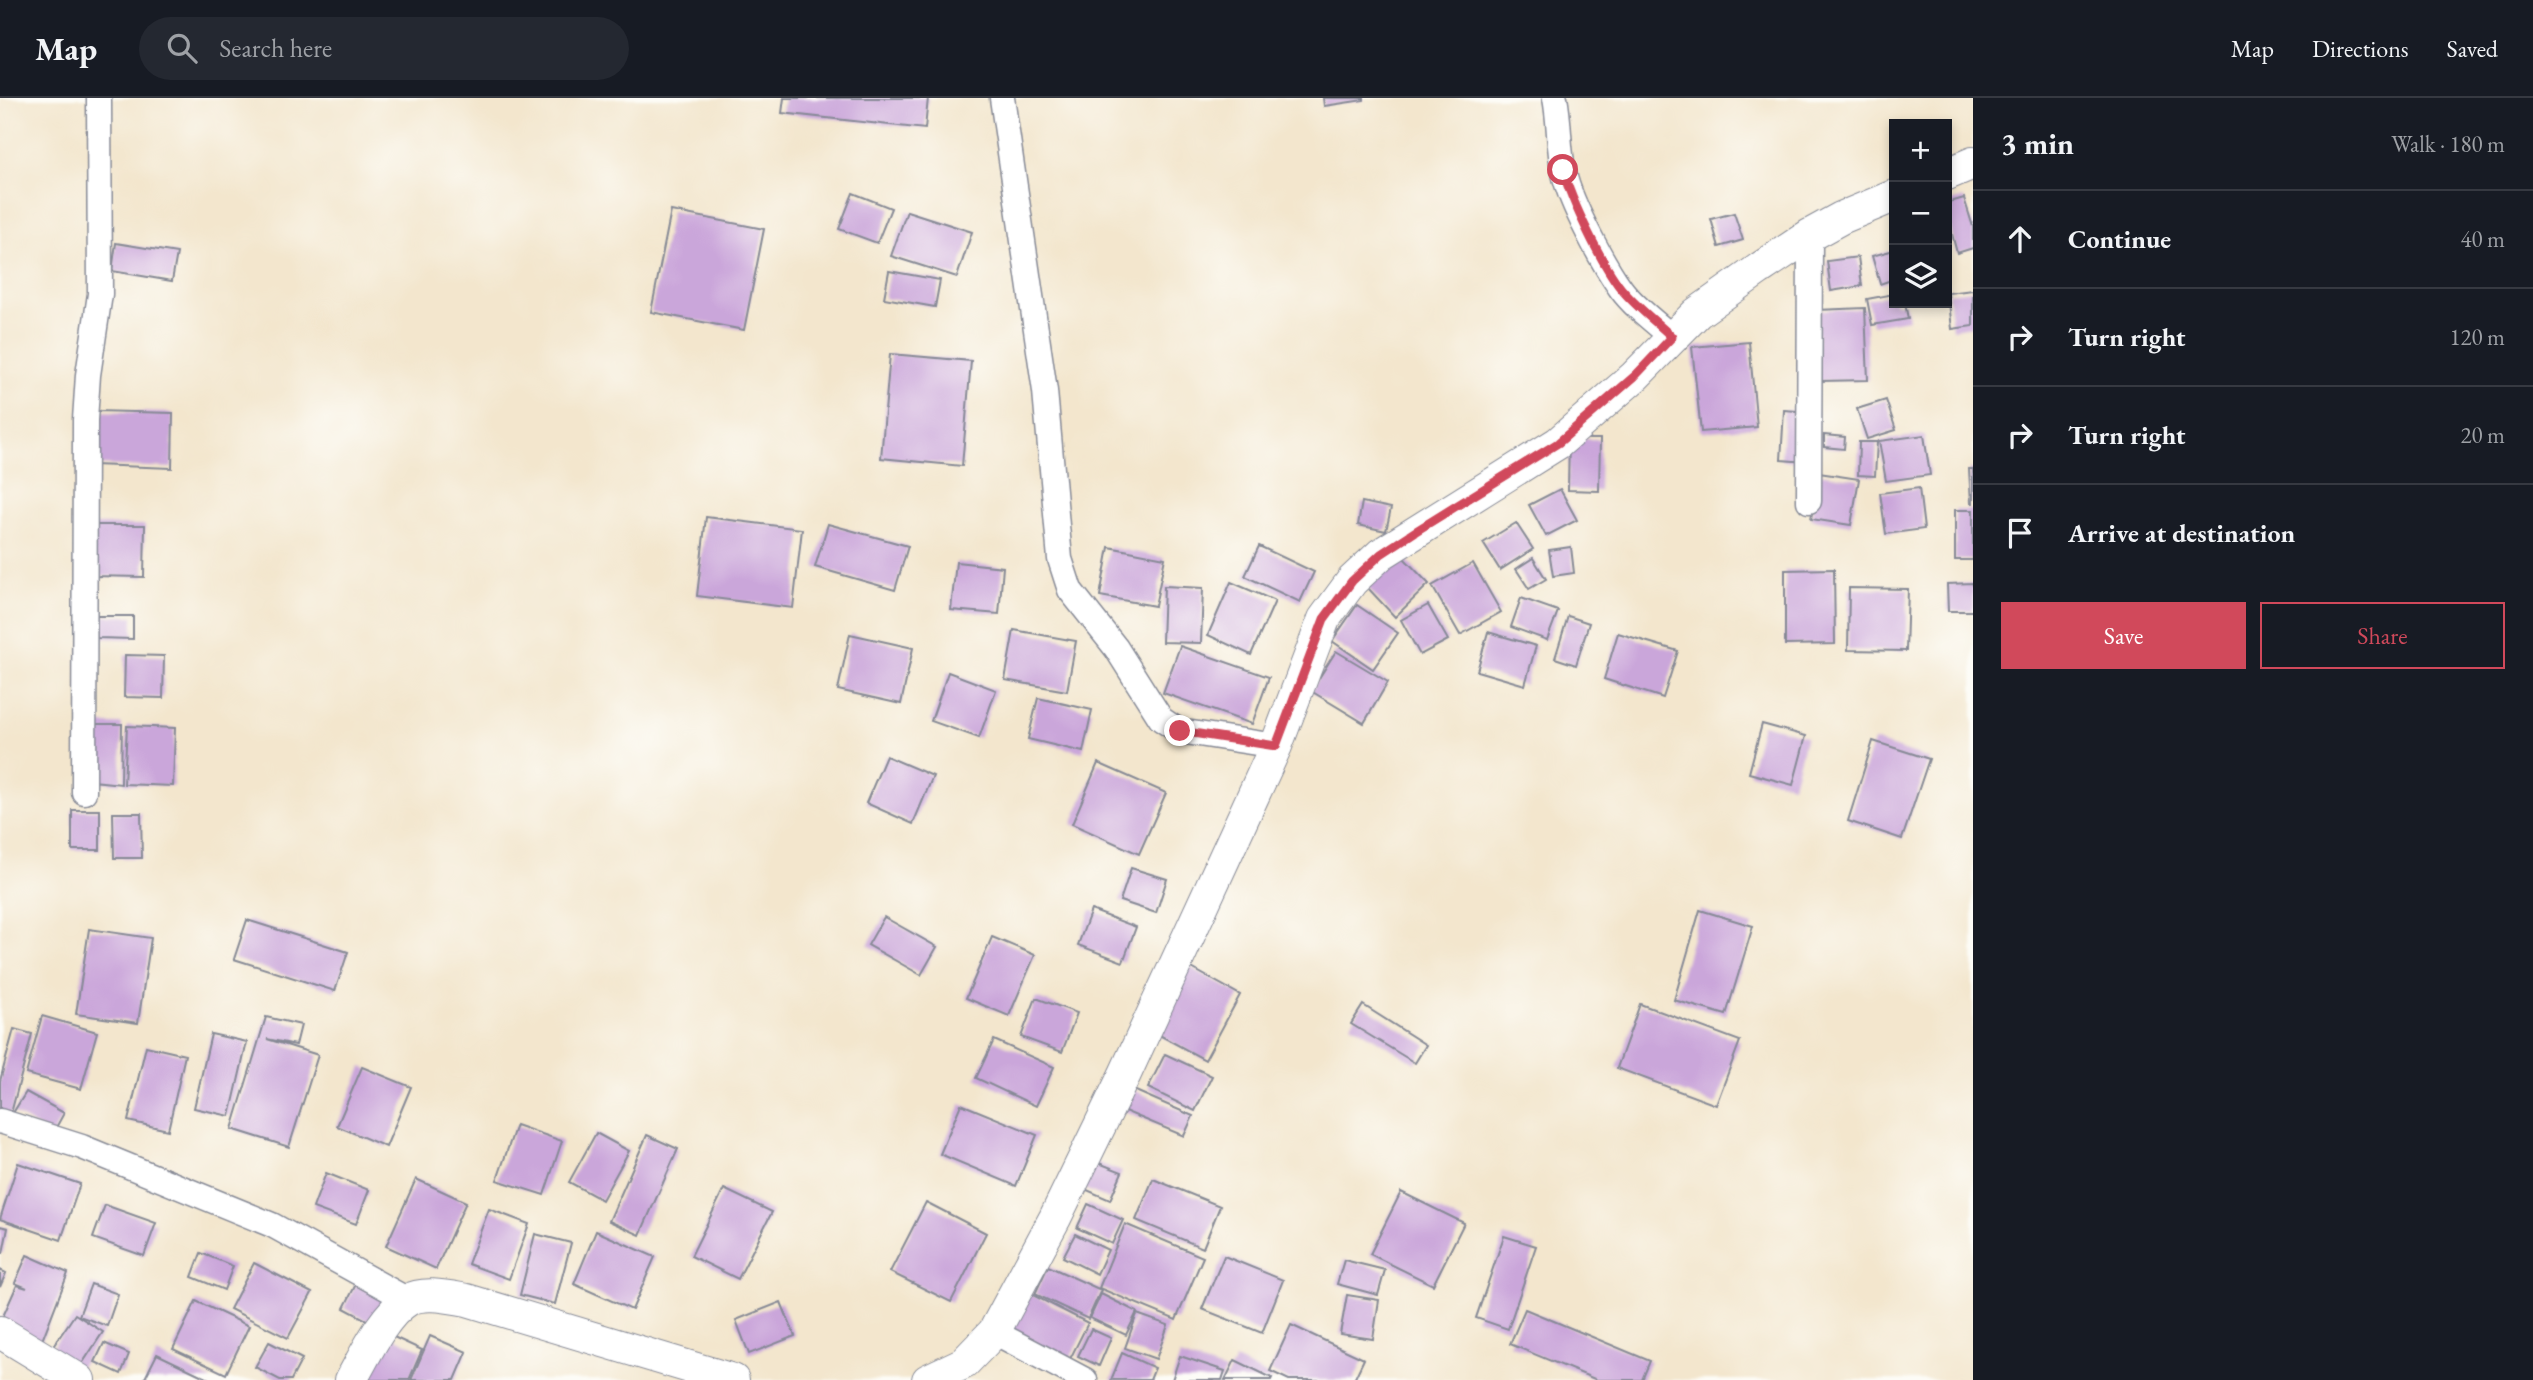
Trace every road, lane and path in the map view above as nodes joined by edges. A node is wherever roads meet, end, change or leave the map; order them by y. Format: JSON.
{"nodes":[{"id":1,"x":99,"y":98,"type":"edge"},
{"id":2,"x":1002,"y":98,"type":"edge"},
{"id":3,"x":1555,"y":98,"type":"edge"},
{"id":4,"x":1973,"y":163,"type":"edge"},
{"id":5,"x":1952,"y":172,"type":"edge"},
{"id":6,"x":1889,"y":198,"type":"edge"},
{"id":7,"x":1810,"y":235,"type":"junction"},
{"id":8,"x":1672,"y":337,"type":"junction"},
{"id":9,"x":1810,"y":502,"type":"dead end"},
{"id":10,"x":1276,"y":746,"type":"junction"},
{"id":11,"x":85,"y":792,"type":"dead end"},
{"id":12,"x":0,"y":1121,"type":"edge"},
{"id":13,"x":408,"y":1300,"type":"junction"},
{"id":14,"x":0,"y":1332,"type":"edge"},
{"id":15,"x":994,"y":1332,"type":"junction"},
{"id":16,"x":79,"y":1380,"type":"edge"},
{"id":17,"x":351,"y":1380,"type":"edge"},
{"id":18,"x":733,"y":1380,"type":"edge"},
{"id":19,"x":928,"y":1380,"type":"edge"},
{"id":20,"x":1085,"y":1380,"type":"edge"}],
"edges":[{"from":1,"to":11,"type":"street"},
{"from":2,"to":10,"type":"street"},
{"from":3,"to":8,"type":"street"},
{"from":4,"to":5,"type":"street"},
{"from":6,"to":7,"type":"street"},
{"from":7,"to":8,"type":"street"},
{"from":7,"to":9,"type":"street"},
{"from":8,"to":10,"type":"street"},
{"from":10,"to":15,"type":"street"},
{"from":12,"to":13,"type":"street"},
{"from":13,"to":17,"type":"street"},
{"from":13,"to":18,"type":"street"},
{"from":14,"to":16,"type":"street"},
{"from":15,"to":19,"type":"street"},
{"from":15,"to":20,"type":"street"}]}
